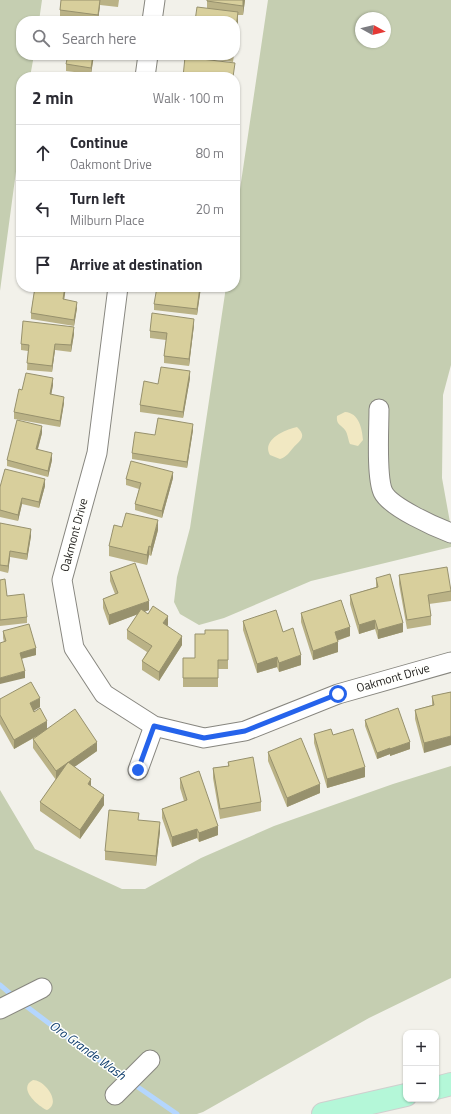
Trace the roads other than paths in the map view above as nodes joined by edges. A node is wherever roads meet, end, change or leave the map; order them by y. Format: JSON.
{"nodes":[{"id":1,"x":155,"y":0,"type":"edge"},
{"id":2,"x":153,"y":16,"type":"edge"},
{"id":3,"x":147,"y":60,"type":"edge"},
{"id":4,"x":146,"y":72,"type":"edge"},
{"id":5,"x":117,"y":292,"type":"edge"},
{"id":6,"x":379,"y":408,"type":"dead end"},
{"id":7,"x":451,"y":533,"type":"edge"},
{"id":8,"x":451,"y":662,"type":"edge"},
{"id":9,"x":154,"y":726,"type":"junction"},
{"id":10,"x":138,"y":770,"type":"dead end"},
{"id":11,"x":42,"y":988,"type":"dead end"},
{"id":12,"x":0,"y":1009,"type":"edge"},
{"id":13,"x":150,"y":1060,"type":"dead end"},
{"id":14,"x":451,"y":1084,"type":"edge"},
{"id":15,"x":439,"y":1087,"type":"edge"},
{"id":16,"x":115,"y":1096,"type":"dead end"},
{"id":17,"x":403,"y":1096,"type":"edge"},
{"id":18,"x":323,"y":1114,"type":"edge"}],
"edges":[{"from":1,"to":2,"type":"street"},
{"from":3,"to":4,"type":"street"},
{"from":5,"to":9,"type":"street","name":"Oakmont Drive"},
{"from":6,"to":7,"type":"street"},
{"from":8,"to":9,"type":"street","name":"Oakmont Drive"},
{"from":9,"to":10,"type":"street"},
{"from":11,"to":12,"type":"street"},
{"from":13,"to":16,"type":"street"},
{"from":14,"to":15,"type":"main road"},
{"from":17,"to":18,"type":"main road"}]}
